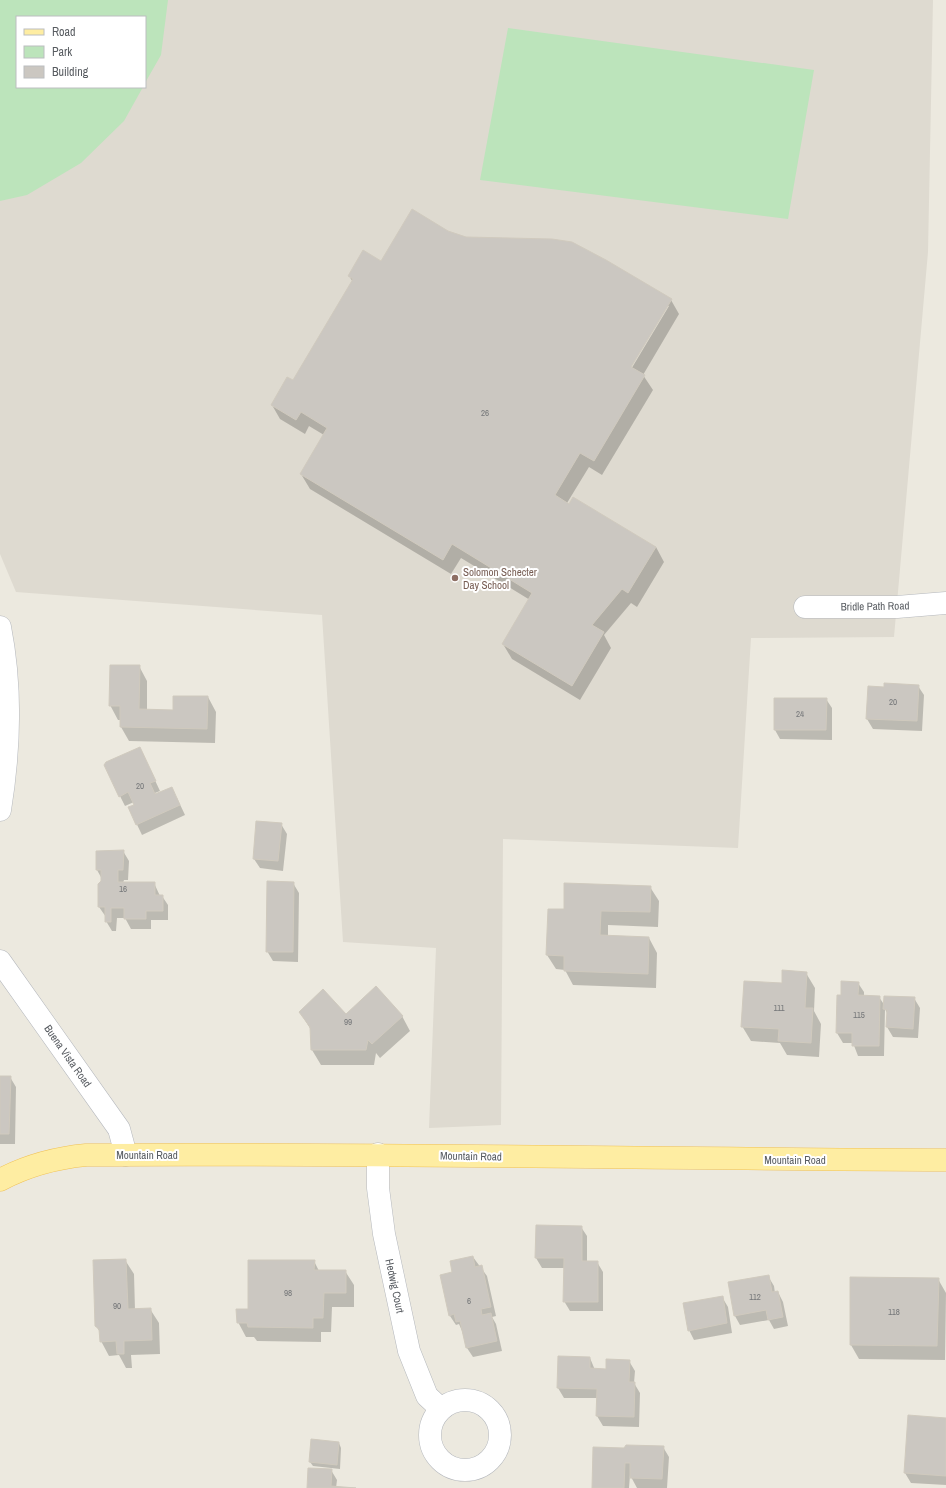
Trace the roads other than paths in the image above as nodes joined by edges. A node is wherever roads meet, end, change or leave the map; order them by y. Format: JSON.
{"nodes":[{"id":1,"x":946,"y":603,"type":"edge"},
{"id":2,"x":805,"y":607,"type":"dead end"},
{"id":3,"x":0,"y":627,"type":"edge"},
{"id":4,"x":0,"y":810,"type":"edge"},
{"id":5,"x":0,"y":962,"type":"edge"},
{"id":6,"x":378,"y":1154,"type":"junction"},
{"id":7,"x":126,"y":1155,"type":"junction"},
{"id":8,"x":946,"y":1160,"type":"edge"},
{"id":9,"x":0,"y":1180,"type":"edge"},
{"id":10,"x":441,"y":1409,"type":"dead end"}],
"edges":[{"from":1,"to":2,"type":"street","name":"Bridle Path Road"},
{"from":3,"to":4,"type":"street"},
{"from":5,"to":7,"type":"street","name":"Buena Vista Road"},
{"from":6,"to":7,"type":"main road","name":"Mountain Road"},
{"from":6,"to":8,"type":"main road","name":"Mountain Road"},
{"from":6,"to":10,"type":"street","name":"Hedwig Court"},
{"from":7,"to":9,"type":"main road","name":"Mountain Road"}]}
